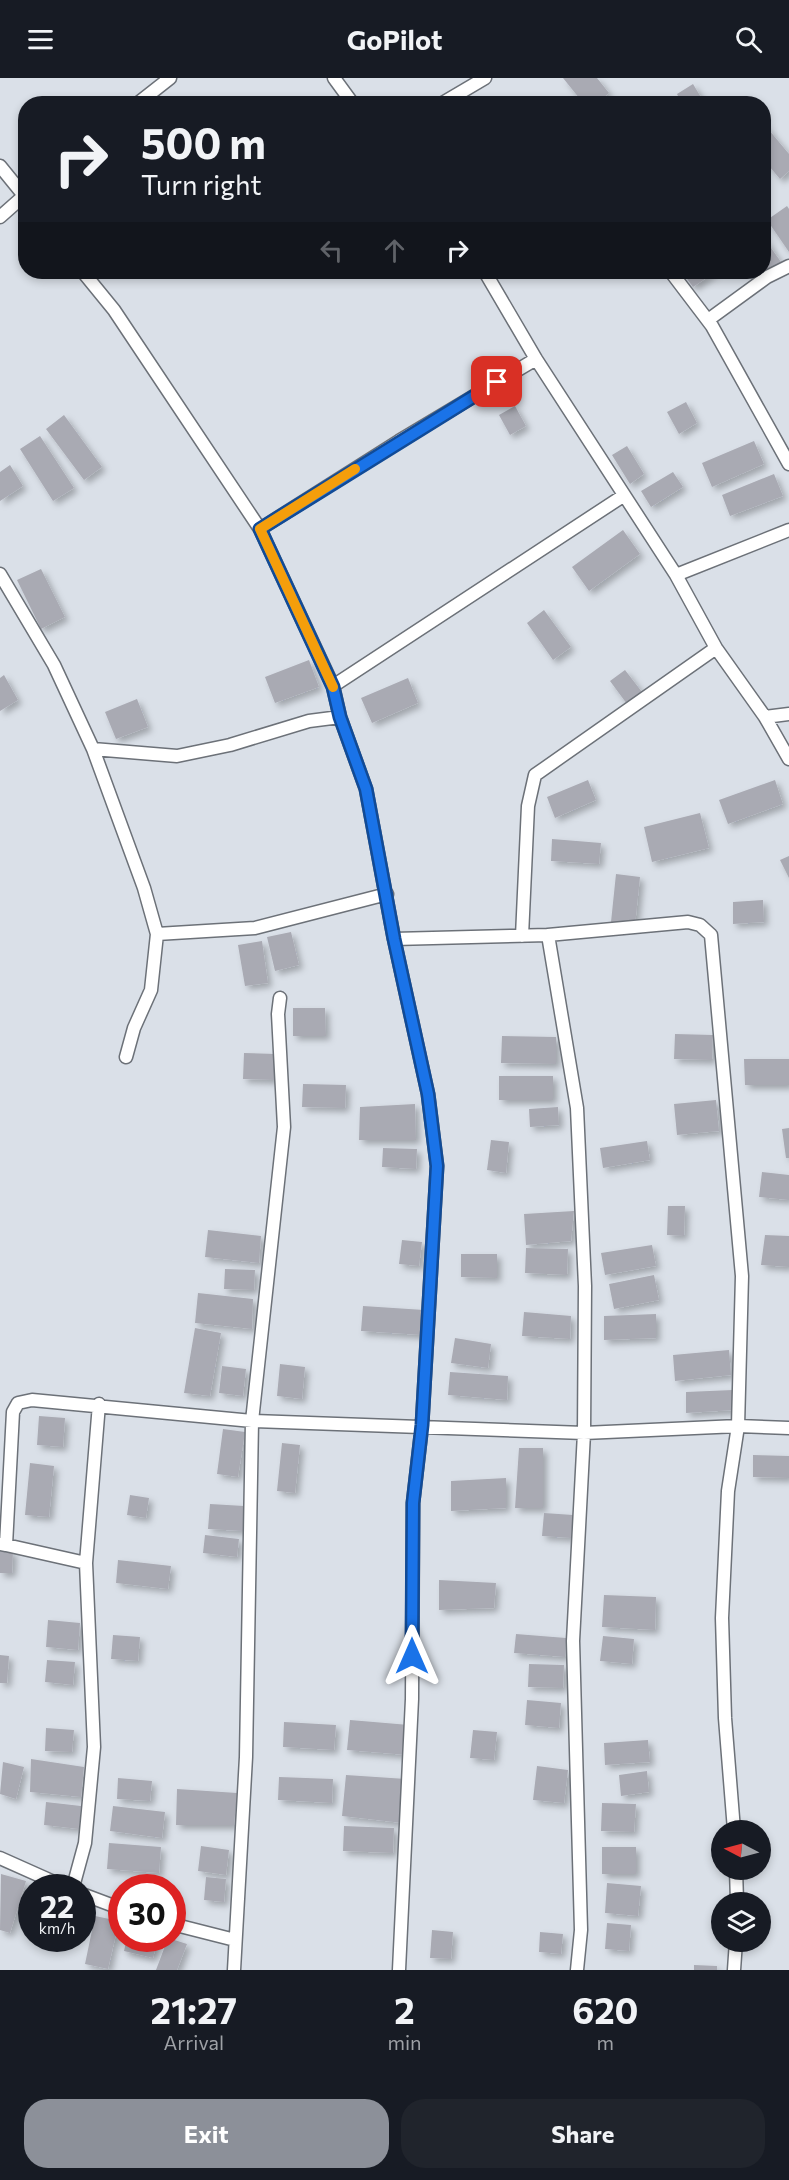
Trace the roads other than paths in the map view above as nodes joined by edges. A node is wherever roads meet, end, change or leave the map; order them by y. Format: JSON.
{"nodes":[{"id":1,"x":170,"y":78,"type":"edge"},
{"id":2,"x":334,"y":78,"type":"edge"},
{"id":3,"x":485,"y":78,"type":"edge"},
{"id":4,"x":146,"y":96,"type":"edge"},
{"id":5,"x":347,"y":96,"type":"edge"},
{"id":6,"x":455,"y":96,"type":"edge"},
{"id":7,"x":0,"y":166,"type":"edge"},
{"id":8,"x":18,"y":188,"type":"edge"},
{"id":9,"x":18,"y":202,"type":"edge"},
{"id":10,"x":0,"y":217,"type":"edge"},
{"id":11,"x":789,"y":266,"type":"edge"},
{"id":12,"x":771,"y":275,"type":"edge"},
{"id":13,"x":89,"y":279,"type":"edge"},
{"id":14,"x":490,"y":279,"type":"edge"},
{"id":15,"x":676,"y":279,"type":"edge"},
{"id":16,"x":764,"y":279,"type":"edge"},
{"id":17,"x":708,"y":320,"type":"junction"},
{"id":18,"x":536,"y":359,"type":"junction"},
{"id":19,"x":789,"y":464,"type":"edge"},
{"id":20,"x":623,"y":496,"type":"junction"},
{"id":21,"x":260,"y":529,"type":"junction"},
{"id":22,"x":789,"y":530,"type":"edge"},
{"id":23,"x":0,"y":574,"type":"edge"},
{"id":24,"x":676,"y":574,"type":"junction"},
{"id":25,"x":717,"y":648,"type":"junction"},
{"id":26,"x":333,"y":687,"type":"junction"},
{"id":27,"x":789,"y":714,"type":"edge"},
{"id":28,"x":340,"y":717,"type":"junction"},
{"id":29,"x":765,"y":717,"type":"junction"},
{"id":30,"x":93,"y":749,"type":"junction"},
{"id":31,"x":789,"y":759,"type":"edge"},
{"id":32,"x":387,"y":894,"type":"junction"},
{"id":33,"x":157,"y":934,"type":"junction"},
{"id":34,"x":548,"y":935,"type":"junction"},
{"id":35,"x":522,"y":936,"type":"junction"},
{"id":36,"x":394,"y":939,"type":"junction"},
{"id":37,"x":280,"y":998,"type":"dead end"},
{"id":38,"x":126,"y":1057,"type":"dead end"},
{"id":39,"x":99,"y":1404,"type":"junction"},
{"id":40,"x":252,"y":1421,"type":"junction"},
{"id":41,"x":422,"y":1425,"type":"junction"},
{"id":42,"x":738,"y":1426,"type":"junction"},
{"id":43,"x":789,"y":1428,"type":"edge"},
{"id":44,"x":584,"y":1432,"type":"junction"},
{"id":45,"x":3,"y":1545,"type":"edge"},
{"id":46,"x":86,"y":1563,"type":"junction"},
{"id":47,"x":733,"y":1820,"type":"edge"},
{"id":48,"x":0,"y":1858,"type":"edge"},
{"id":49,"x":36,"y":1874,"type":"edge"},
{"id":50,"x":77,"y":1874,"type":"edge"},
{"id":51,"x":186,"y":1928,"type":"edge"},
{"id":52,"x":235,"y":1940,"type":"junction"},
{"id":53,"x":735,"y":1952,"type":"edge"},
{"id":54,"x":234,"y":1970,"type":"edge"},
{"id":55,"x":399,"y":1970,"type":"edge"},
{"id":56,"x":577,"y":1970,"type":"edge"},
{"id":57,"x":734,"y":1970,"type":"edge"}],
"edges":[{"from":1,"to":4,"type":"street"},
{"from":2,"to":5,"type":"street"},
{"from":3,"to":6,"type":"street"},
{"from":7,"to":8,"type":"street"},
{"from":9,"to":10,"type":"street"},
{"from":11,"to":12,"type":"street"},
{"from":13,"to":21,"type":"street"},
{"from":14,"to":18,"type":"street"},
{"from":15,"to":17,"type":"street"},
{"from":16,"to":17,"type":"street"},
{"from":17,"to":19,"type":"street"},
{"from":18,"to":20,"type":"street"},
{"from":18,"to":21,"type":"street"},
{"from":20,"to":24,"type":"street"},
{"from":20,"to":26,"type":"street"},
{"from":21,"to":26,"type":"street"},
{"from":22,"to":24,"type":"street"},
{"from":23,"to":30,"type":"street"},
{"from":24,"to":25,"type":"street"},
{"from":25,"to":29,"type":"street"},
{"from":25,"to":35,"type":"street"},
{"from":26,"to":28,"type":"street"},
{"from":27,"to":29,"type":"street"},
{"from":28,"to":30,"type":"street"},
{"from":28,"to":32,"type":"street"},
{"from":29,"to":31,"type":"street"},
{"from":30,"to":33,"type":"street"},
{"from":32,"to":33,"type":"street"},
{"from":32,"to":36,"type":"street"},
{"from":33,"to":38,"type":"street"},
{"from":34,"to":35,"type":"street"},
{"from":34,"to":42,"type":"street"},
{"from":34,"to":44,"type":"street"},
{"from":35,"to":36,"type":"street"},
{"from":36,"to":41,"type":"street"},
{"from":37,"to":40,"type":"street"},
{"from":39,"to":40,"type":"street"},
{"from":39,"to":45,"type":"street"},
{"from":39,"to":46,"type":"street"},
{"from":40,"to":41,"type":"street"},
{"from":40,"to":52,"type":"street"},
{"from":41,"to":44,"type":"street"},
{"from":41,"to":55,"type":"street"},
{"from":42,"to":43,"type":"street"},
{"from":42,"to":44,"type":"street"},
{"from":42,"to":47,"type":"street"},
{"from":44,"to":56,"type":"street"},
{"from":45,"to":46,"type":"street"},
{"from":46,"to":50,"type":"street"},
{"from":48,"to":49,"type":"street"},
{"from":51,"to":52,"type":"street"},
{"from":52,"to":54,"type":"street"},
{"from":53,"to":57,"type":"street"}]}
